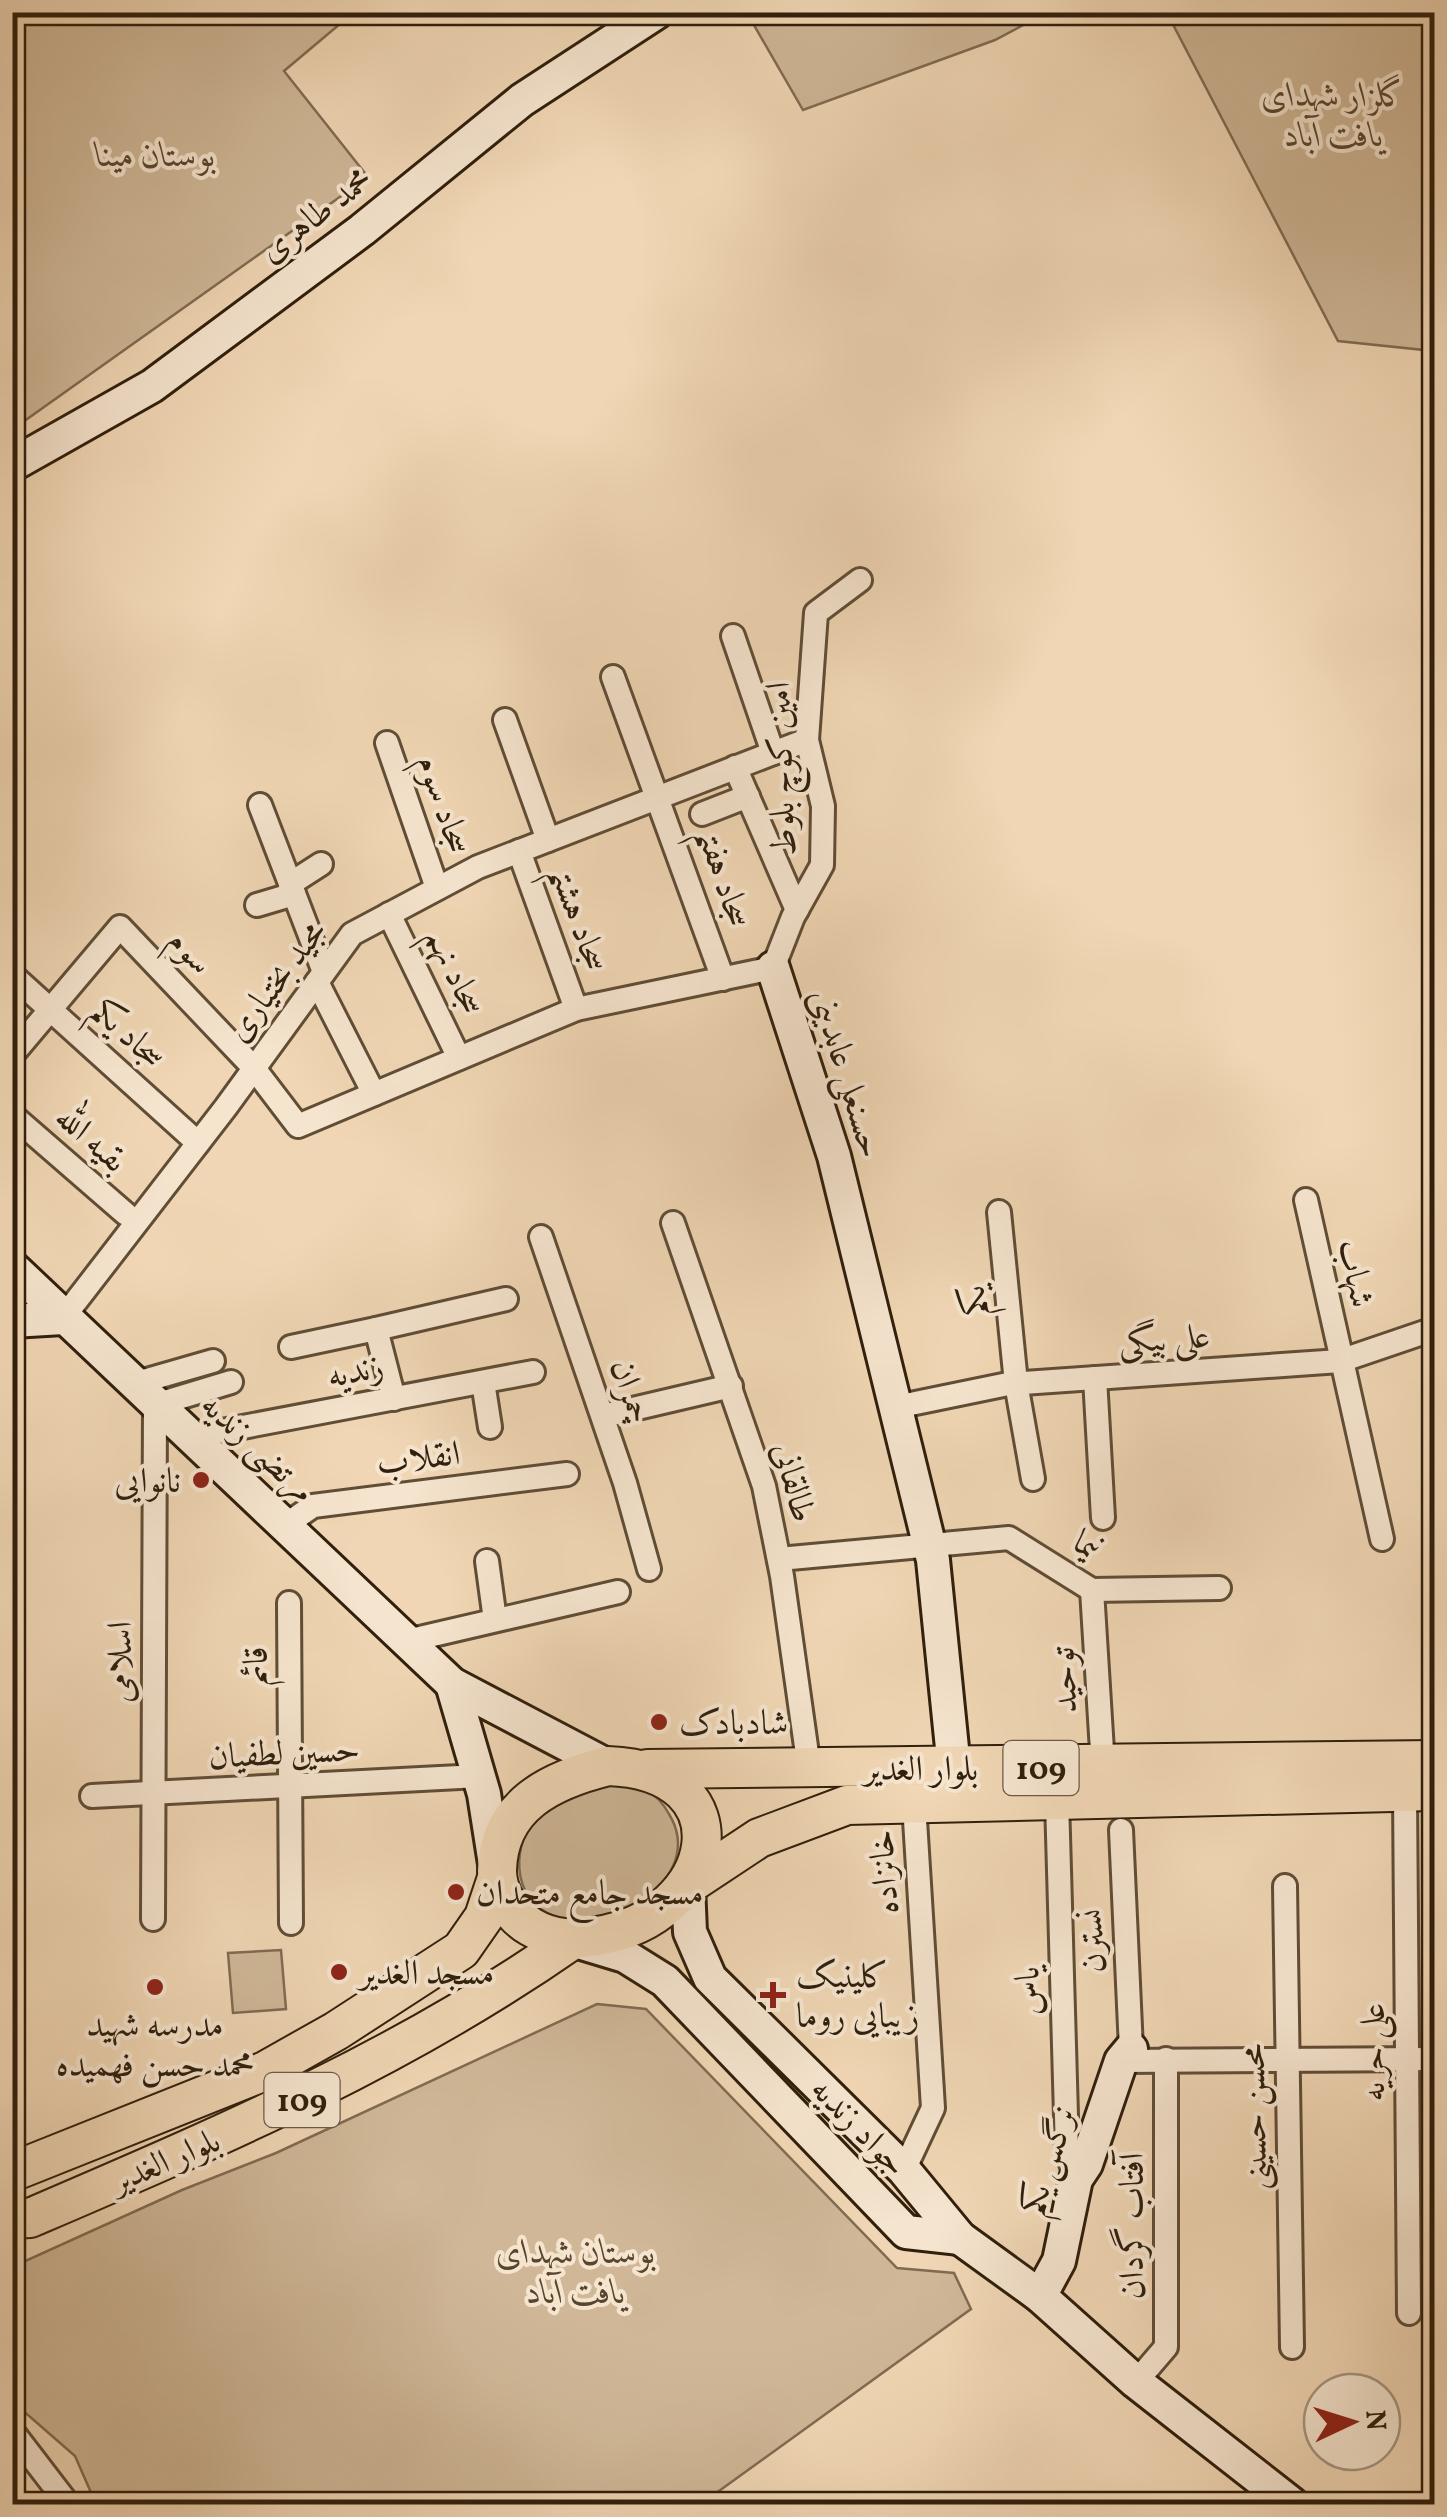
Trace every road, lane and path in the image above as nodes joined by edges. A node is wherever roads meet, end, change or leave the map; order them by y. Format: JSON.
{"nodes":[{"id":1,"x":657,"y":12,"type":"edge"},
{"id":2,"x":12,"y":465,"type":"edge"},
{"id":3,"x":860,"y":580,"type":"dead end"},
{"id":4,"x":733,"y":636,"type":"dead end"},
{"id":5,"x":613,"y":677,"type":"dead end"},
{"id":6,"x":505,"y":720,"type":"dead end"},
{"id":7,"x":807,"y":740,"type":"junction"},
{"id":8,"x":387,"y":742,"type":"dead end"},
{"id":9,"x":773,"y":753,"type":"junction"},
{"id":10,"x":735,"y":768,"type":"junction"},
{"id":11,"x":660,"y":796,"type":"junction"},
{"id":12,"x":748,"y":796,"type":"junction"},
{"id":13,"x":260,"y":804,"type":"dead end"},
{"id":14,"x":702,"y":814,"type":"dead end"},
{"id":15,"x":548,"y":840,"type":"junction"},
{"id":16,"x":519,"y":851,"type":"junction"},
{"id":17,"x":321,"y":864,"type":"dead end"},
{"id":18,"x":438,"y":888,"type":"junction"},
{"id":19,"x":292,"y":889,"type":"junction"},
{"id":20,"x":257,"y":905,"type":"dead end"},
{"id":21,"x":797,"y":910,"type":"junction"},
{"id":22,"x":389,"y":914,"type":"junction"},
{"id":23,"x":774,"y":968,"type":"junction"},
{"id":24,"x":12,"y":975,"type":"edge"},
{"id":25,"x":321,"y":977,"type":"junction"},
{"id":26,"x":723,"y":980,"type":"junction"},
{"id":27,"x":50,"y":1010,"type":"junction"},
{"id":28,"x":576,"y":1010,"type":"junction"},
{"id":29,"x":12,"y":1054,"type":"edge"},
{"id":30,"x":459,"y":1058,"type":"junction"},
{"id":31,"x":252,"y":1066,"type":"junction"},
{"id":32,"x":374,"y":1094,"type":"junction"},
{"id":33,"x":12,"y":1115,"type":"edge"},
{"id":34,"x":198,"y":1143,"type":"junction"},
{"id":35,"x":1306,"y":1200,"type":"dead end"},
{"id":36,"x":999,"y":1212,"type":"dead end"},
{"id":37,"x":126,"y":1214,"type":"dead end"},
{"id":38,"x":672,"y":1222,"type":"dead end"},
{"id":39,"x":541,"y":1237,"type":"dead end"},
{"id":40,"x":12,"y":1267,"type":"edge"},
{"id":41,"x":506,"y":1299,"type":"dead end"},
{"id":42,"x":63,"y":1318,"type":"junction"},
{"id":43,"x":12,"y":1321,"type":"edge"},
{"id":44,"x":376,"y":1329,"type":"junction"},
{"id":45,"x":1434,"y":1329,"type":"edge"},
{"id":46,"x":291,"y":1348,"type":"dead end"},
{"id":47,"x":213,"y":1361,"type":"dead end"},
{"id":48,"x":1340,"y":1361,"type":"junction"},
{"id":49,"x":533,"y":1372,"type":"dead end"},
{"id":50,"x":1094,"y":1378,"type":"junction"},
{"id":51,"x":231,"y":1382,"type":"dead end"},
{"id":52,"x":483,"y":1382,"type":"junction"},
{"id":53,"x":1016,"y":1384,"type":"junction"},
{"id":54,"x":731,"y":1386,"type":"junction"},
{"id":55,"x":144,"y":1394,"type":"junction"},
{"id":56,"x":394,"y":1398,"type":"junction"},
{"id":57,"x":896,"y":1406,"type":"junction"},
{"id":58,"x":603,"y":1416,"type":"junction"},
{"id":59,"x":490,"y":1426,"type":"dead end"},
{"id":60,"x":190,"y":1437,"type":"junction"},
{"id":61,"x":568,"y":1474,"type":"dead end"},
{"id":62,"x":1033,"y":1479,"type":"dead end"},
{"id":63,"x":1103,"y":1518,"type":"dead end"},
{"id":64,"x":284,"y":1526,"type":"junction"},
{"id":65,"x":1382,"y":1539,"type":"dead end"},
{"id":66,"x":930,"y":1548,"type":"junction"},
{"id":67,"x":778,"y":1559,"type":"junction"},
{"id":68,"x":487,"y":1561,"type":"dead end"},
{"id":69,"x":649,"y":1569,"type":"dead end"},
{"id":70,"x":1219,"y":1588,"type":"dead end"},
{"id":71,"x":1092,"y":1590,"type":"junction"},
{"id":72,"x":618,"y":1592,"type":"dead end"},
{"id":73,"x":289,"y":1603,"type":"dead end"},
{"id":74,"x":495,"y":1620,"type":"junction"},
{"id":75,"x":407,"y":1641,"type":"junction"},
{"id":76,"x":452,"y":1684,"type":"junction"},
{"id":77,"x":1434,"y":1760,"type":"edge"},
{"id":78,"x":608,"y":1766,"type":"junction"},
{"id":79,"x":1103,"y":1767,"type":"junction"},
{"id":80,"x":809,"y":1768,"type":"junction"},
{"id":81,"x":954,"y":1768,"type":"junction"},
{"id":82,"x":647,"y":1769,"type":"junction"},
{"id":83,"x":479,"y":1776,"type":"junction"},
{"id":84,"x":290,"y":1787,"type":"junction"},
{"id":85,"x":1420,"y":1791,"type":"edge"},
{"id":86,"x":153,"y":1793,"type":"junction"},
{"id":87,"x":92,"y":1796,"type":"dead end"},
{"id":88,"x":1057,"y":1800,"type":"junction"},
{"id":89,"x":914,"y":1804,"type":"junction"},
{"id":90,"x":1121,"y":1830,"type":"dead end"},
{"id":91,"x":497,"y":1878,"type":"junction"},
{"id":92,"x":688,"y":1885,"type":"junction"},
{"id":93,"x":1284,"y":1886,"type":"dead end"},
{"id":94,"x":153,"y":1919,"type":"dead end"},
{"id":95,"x":291,"y":1923,"type":"dead end"},
{"id":96,"x":572,"y":1940,"type":"junction"},
{"id":97,"x":410,"y":1983,"type":"junction"},
{"id":98,"x":438,"y":2024,"type":"junction"},
{"id":99,"x":1126,"y":2055,"type":"junction"},
{"id":100,"x":1166,"y":2059,"type":"junction"},
{"id":101,"x":1287,"y":2059,"type":"junction"},
{"id":102,"x":1407,"y":2059,"type":"junction"},
{"id":103,"x":1434,"y":2059,"type":"edge"},
{"id":104,"x":904,"y":2170,"type":"junction"},
{"id":105,"x":12,"y":2172,"type":"edge"},
{"id":106,"x":1076,"y":2179,"type":"junction"},
{"id":107,"x":18,"y":2225,"type":"edge"},
{"id":108,"x":960,"y":2238,"type":"junction"},
{"id":109,"x":1040,"y":2296,"type":"junction"},
{"id":110,"x":1409,"y":2313,"type":"dead end"},
{"id":111,"x":1292,"y":2347,"type":"dead end"},
{"id":112,"x":1136,"y":2382,"type":"junction"},
{"id":113,"x":12,"y":2431,"type":"edge"},
{"id":114,"x":1283,"y":2502,"type":"edge"},
{"id":115,"x":68,"y":2504,"type":"edge"}],
"edges":[{"from":1,"to":2,"type":"main road","name":"محمد طاهری"},
{"from":3,"to":7,"type":"street","name":"امین کوچ بلوط"},
{"from":4,"to":9,"type":"street"},
{"from":5,"to":11,"type":"street","name":"سجاد هفتم"},
{"from":6,"to":15,"type":"street"},
{"from":7,"to":9,"type":"street","name":"مجید بختیاری"},
{"from":7,"to":21,"type":"street","name":"امین کوچ بلوط"},
{"from":8,"to":18,"type":"street","name":"سجاد سوم"},
{"from":9,"to":10,"type":"street","name":"مجید بختیاری"},
{"from":10,"to":11,"type":"street","name":"مجید بختیاری"},
{"from":10,"to":12,"type":"street"},
{"from":11,"to":15,"type":"street","name":"مجید بختیاری"},
{"from":11,"to":26,"type":"street","name":"سجاد هفتم"},
{"from":12,"to":14,"type":"street"},
{"from":12,"to":21,"type":"street"},
{"from":13,"to":19,"type":"street"},
{"from":15,"to":16,"type":"street","name":"مجید بختیاری"},
{"from":16,"to":18,"type":"street","name":"مجید بختیاری"},
{"from":16,"to":28,"type":"street","name":"سجاد هشتم"},
{"from":17,"to":19,"type":"street"},
{"from":18,"to":22,"type":"street","name":"مجید بختیاری"},
{"from":19,"to":20,"type":"street"},
{"from":19,"to":25,"type":"street"},
{"from":21,"to":23,"type":"street","name":"امین کوچ بلوط"},
{"from":22,"to":25,"type":"street","name":"مجید بختیاری"},
{"from":22,"to":30,"type":"street","name":"سجاد نهم"},
{"from":23,"to":26,"type":"street","name":"حسنعلی عابدینی"},
{"from":23,"to":57,"type":"main road","name":"حسنعلی عابدینی"},
{"from":24,"to":27,"type":"street","name":"سجاد یکم"},
{"from":25,"to":31,"type":"street","name":"مجید بختیاری"},
{"from":25,"to":32,"type":"street"},
{"from":26,"to":28,"type":"street","name":"حسنعلی عابدینی"},
{"from":27,"to":29,"type":"street"},
{"from":27,"to":31,"type":"street","name":"سوم"},
{"from":27,"to":34,"type":"street","name":"سجاد یکم"},
{"from":28,"to":30,"type":"street","name":"حسنعلی عابدینی"},
{"from":30,"to":32,"type":"street","name":"حسنعلی عابدینی"},
{"from":31,"to":32,"type":"street","name":"حسنعلی عابدینی"},
{"from":31,"to":34,"type":"street","name":"مجید بختیاری"},
{"from":33,"to":37,"type":"street","name":"بقیه الله"},
{"from":34,"to":42,"type":"street","name":"مجید بختیاری"},
{"from":35,"to":48,"type":"street","name":"شهاب"},
{"from":36,"to":53,"type":"street","name":"یکم"},
{"from":38,"to":54,"type":"street","name":"طالقانی"},
{"from":39,"to":58,"type":"street","name":"چمران"},
{"from":40,"to":42,"type":"main road","name":"مرتضی زندیه"},
{"from":41,"to":44,"type":"street"},
{"from":42,"to":43,"type":"main road"},
{"from":42,"to":55,"type":"main road","name":"مرتضی زندیه"},
{"from":44,"to":46,"type":"street"},
{"from":44,"to":56,"type":"street"},
{"from":45,"to":48,"type":"street","name":"علی بیگی"},
{"from":47,"to":55,"type":"street"},
{"from":48,"to":50,"type":"street","name":"علی بیگی"},
{"from":48,"to":65,"type":"street","name":"شهاب"},
{"from":49,"to":52,"type":"street","name":"زندیه"},
{"from":50,"to":53,"type":"street","name":"علی بیگی"},
{"from":50,"to":63,"type":"street"},
{"from":51,"to":55,"type":"street"},
{"from":52,"to":56,"type":"street","name":"زندیه"},
{"from":52,"to":59,"type":"street"},
{"from":53,"to":57,"type":"street","name":"علی بیگی"},
{"from":53,"to":62,"type":"street","name":"یکم"},
{"from":54,"to":58,"type":"street"},
{"from":54,"to":67,"type":"street","name":"طالقانی"},
{"from":55,"to":60,"type":"main road","name":"مرتضی زندیه"},
{"from":55,"to":86,"type":"street","name":"اسلامی"},
{"from":56,"to":60,"type":"street","name":"زندیه"},
{"from":57,"to":66,"type":"main road","name":"حسنعلی عابدینی"},
{"from":58,"to":69,"type":"street","name":"چمران"},
{"from":60,"to":64,"type":"main road","name":"مرتضی زندیه"},
{"from":61,"to":64,"type":"street","name":"انقلاب"},
{"from":64,"to":75,"type":"main road","name":"مرتضی زندیه"},
{"from":66,"to":67,"type":"street","name":"نیما"},
{"from":66,"to":71,"type":"street","name":"نیما"},
{"from":66,"to":81,"type":"main road","name":"حسنعلی عابدینی"},
{"from":67,"to":80,"type":"street","name":"طالقانی"},
{"from":68,"to":74,"type":"street"},
{"from":70,"to":71,"type":"street","name":"نیما"},
{"from":71,"to":79,"type":"street","name":"توحید"},
{"from":72,"to":74,"type":"street"},
{"from":73,"to":84,"type":"street","name":"قائم"},
{"from":74,"to":75,"type":"street"},
{"from":75,"to":76,"type":"main road","name":"مرتضی زندیه"},
{"from":76,"to":78,"type":"main road"},
{"from":76,"to":83,"type":"main road"},
{"from":77,"to":79,"type":"main road","name":"بلوار الغدیر","number":"109"},
{"from":78,"to":82,"type":"main road"},
{"from":78,"to":91,"type":"main road"},
{"from":79,"to":81,"type":"main road","name":"بلوار الغدیر","number":"109"},
{"from":80,"to":81,"type":"main road","name":"بلوار الغدیر","number":"109"},
{"from":80,"to":82,"type":"main road","name":"بلوار الغدیر","number":"109"},
{"from":82,"to":92,"type":"main road"},
{"from":83,"to":84,"type":"street","name":"حسین لطفیان"},
{"from":83,"to":91,"type":"main road"},
{"from":84,"to":86,"type":"street","name":"حسین لطفیان"},
{"from":84,"to":95,"type":"street","name":"قائم"},
{"from":85,"to":88,"type":"main road","name":"بلوار الغدیر","number":"109"},
{"from":85,"to":102,"type":"street","name":"علی حریه"},
{"from":86,"to":87,"type":"street","name":"حسین لطفیان"},
{"from":86,"to":94,"type":"street","name":"اسلامی"},
{"from":88,"to":89,"type":"main road","name":"بلوار الغدیر","number":"109"},
{"from":88,"to":106,"type":"street","name":"یاس"},
{"from":89,"to":92,"type":"main road","name":"بلوار الغدیر","number":"109"},
{"from":89,"to":104,"type":"street","name":"خانزاده"},
{"from":90,"to":99,"type":"street","name":"نسترن"},
{"from":91,"to":96,"type":"main road"},
{"from":91,"to":97,"type":"main road","name":"بلوار الغدیر","number":"109"},
{"from":92,"to":96,"type":"main road"},
{"from":92,"to":104,"type":"main road","name":"جواد زندیه"},
{"from":93,"to":101,"type":"street","name":"محسن حسینی"},
{"from":96,"to":98,"type":"main road","name":"بلوار الغدیر","number":"109"},
{"from":96,"to":108,"type":"main road","name":"جواد زندیه"},
{"from":97,"to":98,"type":"main road"},
{"from":97,"to":105,"type":"main road","name":"بلوار الغدیر","number":"109"},
{"from":98,"to":107,"type":"main road","name":"بلوار الغدیر","number":"109"},
{"from":99,"to":100,"type":"street"},
{"from":99,"to":106,"type":"main road","name":"نرگس یکم"},
{"from":100,"to":101,"type":"street"},
{"from":100,"to":112,"type":"street","name":"آفتاب گردان"},
{"from":101,"to":102,"type":"street"},
{"from":101,"to":111,"type":"street","name":"محسن حسینی"},
{"from":102,"to":103,"type":"street"},
{"from":102,"to":110,"type":"street","name":"علی حریه"},
{"from":104,"to":108,"type":"main road","name":"جواد زندیه"},
{"from":106,"to":109,"type":"main road","name":"نرگس یکم"},
{"from":108,"to":109,"type":"main road","name":"جواد زندیه"},
{"from":109,"to":112,"type":"main road","name":"جواد زندیه"},
{"from":112,"to":114,"type":"main road","name":"جواد زندیه"},
{"from":113,"to":115,"type":"street"}]}
